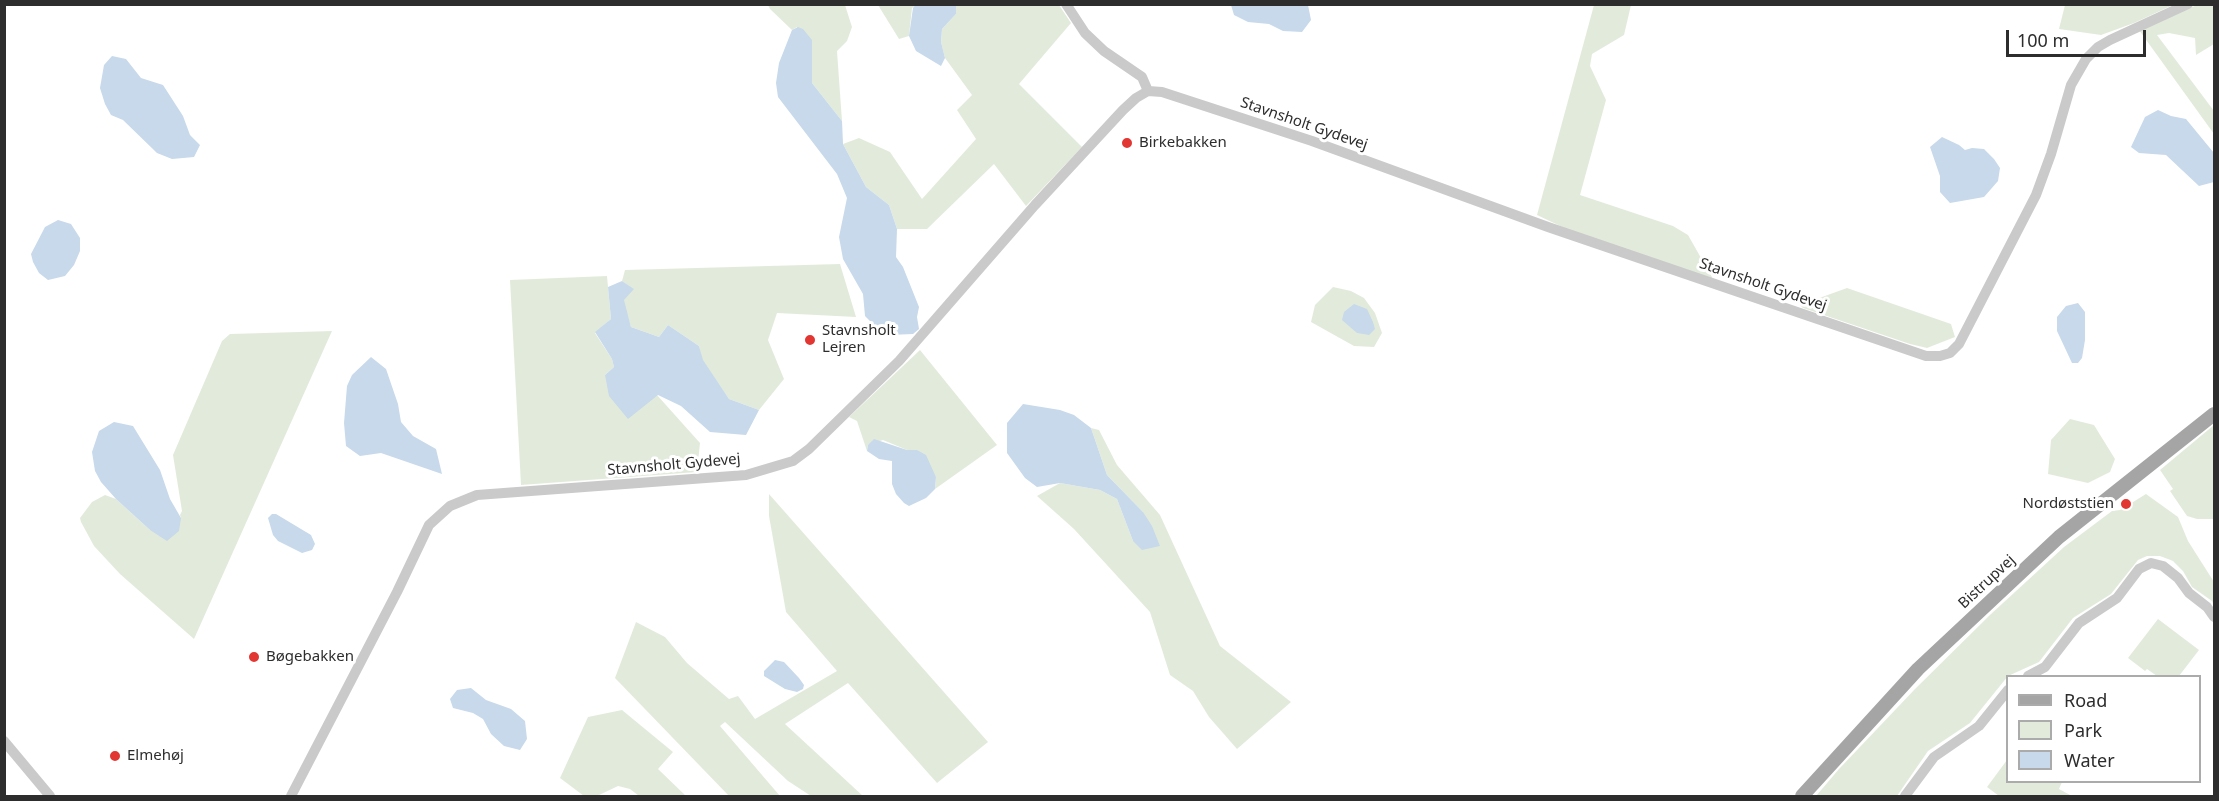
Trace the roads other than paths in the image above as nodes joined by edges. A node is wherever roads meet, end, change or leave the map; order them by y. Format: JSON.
{"nodes":[{"id":1,"x":1066,"y":4,"type":"edge"},
{"id":2,"x":2188,"y":4,"type":"edge"},
{"id":3,"x":1148,"y":91,"type":"junction"},
{"id":4,"x":2214,"y":414,"type":"edge"},
{"id":5,"x":2214,"y":617,"type":"edge"},
{"id":6,"x":2030,"y":675,"type":"edge"},
{"id":7,"x":2006,"y":691,"type":"edge"},
{"id":8,"x":4,"y":741,"type":"edge"},
{"id":9,"x":50,"y":796,"type":"edge"},
{"id":10,"x":291,"y":796,"type":"edge"},
{"id":11,"x":1802,"y":796,"type":"edge"},
{"id":12,"x":1905,"y":796,"type":"edge"}],
"edges":[{"from":1,"to":3,"type":"street"},
{"from":2,"to":3,"type":"street","name":"Stavnsholt Gydevej"},
{"from":3,"to":10,"type":"street","name":"Stavnsholt Gydevej"},
{"from":4,"to":11,"type":"main road","name":"Bistrupvej"},
{"from":5,"to":6,"type":"street"},
{"from":7,"to":12,"type":"street"},
{"from":8,"to":9,"type":"street"}]}
